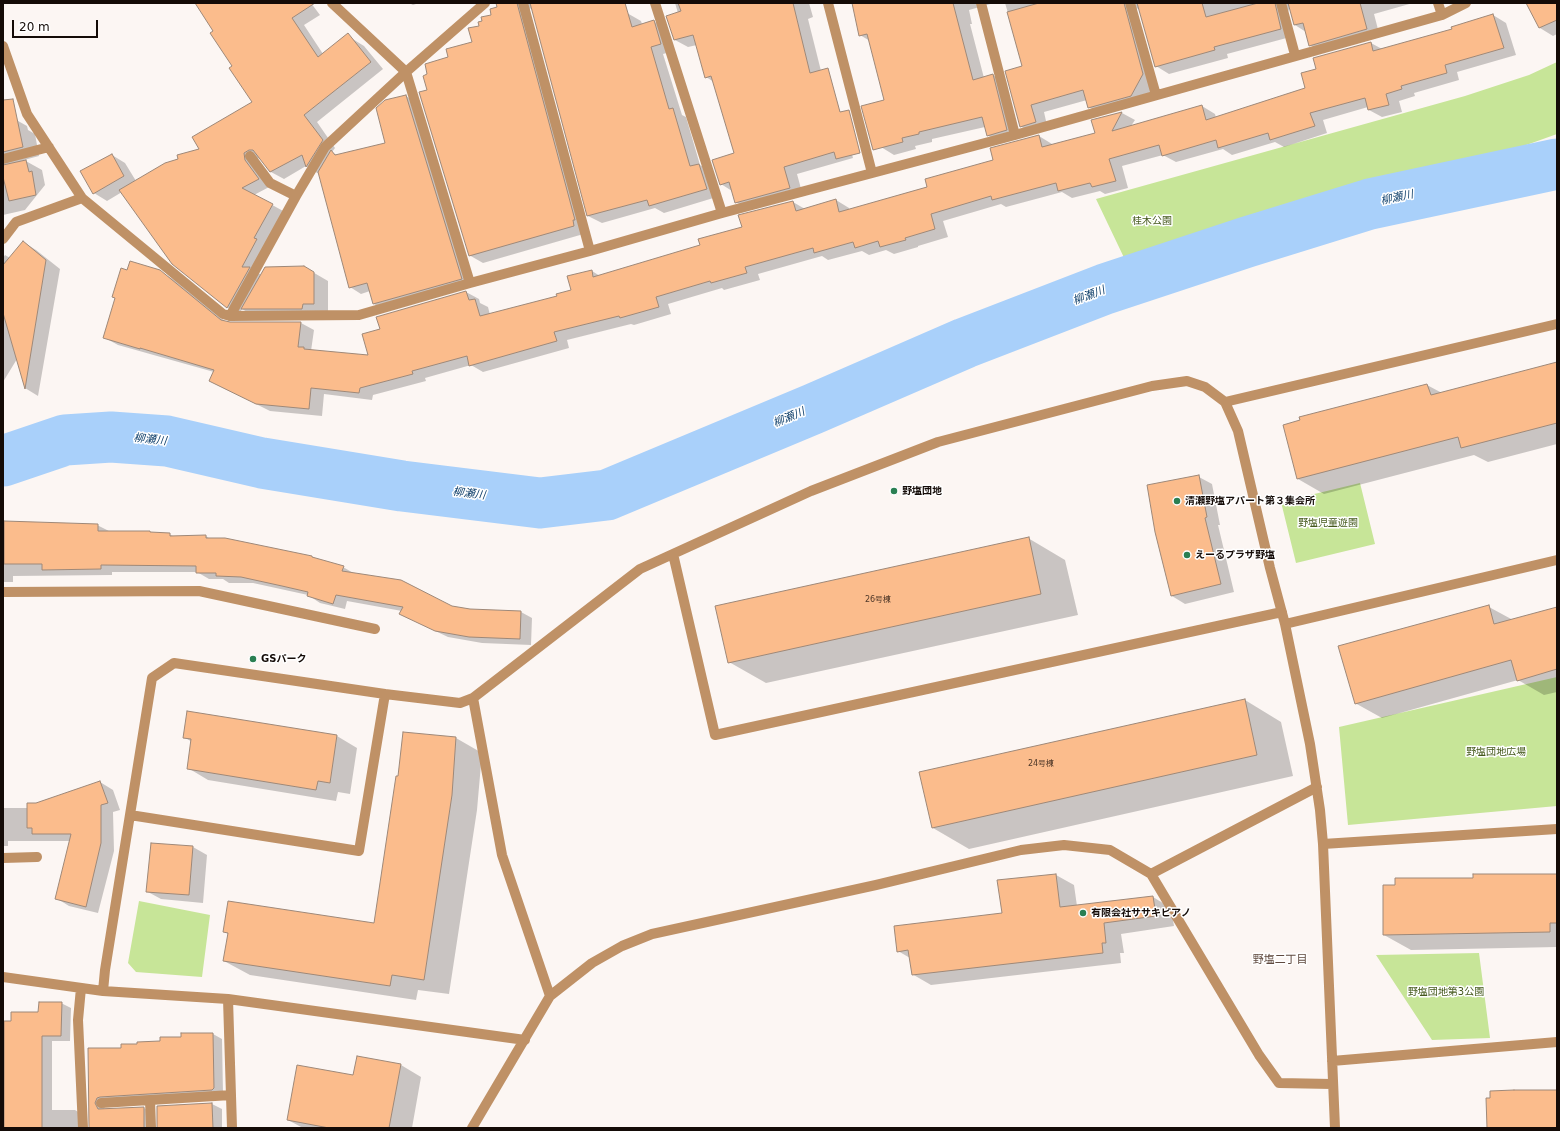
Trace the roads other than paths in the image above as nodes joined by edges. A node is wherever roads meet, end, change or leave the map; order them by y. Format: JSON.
{"nodes":[{"id":1,"x":332,"y":3,"type":"edge"},
{"id":2,"x":485,"y":3,"type":"edge"},
{"id":3,"x":523,"y":3,"type":"edge"},
{"id":4,"x":655,"y":3,"type":"edge"},
{"id":5,"x":828,"y":3,"type":"edge"},
{"id":6,"x":981,"y":3,"type":"edge"},
{"id":7,"x":1130,"y":3,"type":"edge"},
{"id":8,"x":1280,"y":3,"type":"edge"},
{"id":9,"x":1438,"y":3,"type":"edge"},
{"id":10,"x":1466,"y":3,"type":"edge"},
{"id":11,"x":1442,"y":15,"type":"junction"},
{"id":12,"x":3,"y":46,"type":"edge"},
{"id":13,"x":1295,"y":55,"type":"junction"},
{"id":14,"x":406,"y":72,"type":"junction"},
{"id":15,"x":1156,"y":95,"type":"junction"},
{"id":16,"x":1016,"y":135,"type":"junction"},
{"id":17,"x":49,"y":147,"type":"junction"},
{"id":18,"x":250,"y":156,"type":"dead end"},
{"id":19,"x":3,"y":159,"type":"edge"},
{"id":20,"x":872,"y":173,"type":"junction"},
{"id":21,"x":296,"y":196,"type":"junction"},
{"id":22,"x":82,"y":198,"type":"junction"},
{"id":23,"x":722,"y":213,"type":"junction"},
{"id":24,"x":3,"y":239,"type":"edge"},
{"id":25,"x":590,"y":251,"type":"junction"},
{"id":26,"x":470,"y":283,"type":"junction"},
{"id":27,"x":230,"y":316,"type":"junction"},
{"id":28,"x":1557,"y":324,"type":"edge"},
{"id":29,"x":1225,"y":402,"type":"junction"},
{"id":30,"x":673,"y":554,"type":"junction"},
{"id":31,"x":1557,"y":560,"type":"edge"},
{"id":32,"x":3,"y":592,"type":"edge"},
{"id":33,"x":1282,"y":612,"type":"junction"},
{"id":34,"x":1285,"y":624,"type":"junction"},
{"id":35,"x":375,"y":629,"type":"dead end"},
{"id":36,"x":385,"y":694,"type":"junction"},
{"id":37,"x":473,"y":698,"type":"junction"},
{"id":38,"x":1316,"y":787,"type":"junction"},
{"id":39,"x":130,"y":815,"type":"junction"},
{"id":40,"x":1557,"y":829,"type":"edge"},
{"id":41,"x":1323,"y":844,"type":"junction"},
{"id":42,"x":37,"y":857,"type":"dead end"},
{"id":43,"x":3,"y":858,"type":"edge"},
{"id":44,"x":1151,"y":874,"type":"junction"},
{"id":45,"x":3,"y":977,"type":"edge"},
{"id":46,"x":81,"y":988,"type":"junction"},
{"id":47,"x":103,"y":991,"type":"junction"},
{"id":48,"x":550,"y":996,"type":"junction"},
{"id":49,"x":228,"y":999,"type":"junction"},
{"id":50,"x":525,"y":1040,"type":"junction"},
{"id":51,"x":1557,"y":1042,"type":"edge"},
{"id":52,"x":1332,"y":1061,"type":"junction"},
{"id":53,"x":1332,"y":1084,"type":"junction"},
{"id":54,"x":231,"y":1095,"type":"junction"},
{"id":55,"x":150,"y":1100,"type":"junction"},
{"id":56,"x":101,"y":1103,"type":"dead end"},
{"id":57,"x":83,"y":1128,"type":"edge"},
{"id":58,"x":151,"y":1128,"type":"edge"},
{"id":59,"x":232,"y":1128,"type":"edge"},
{"id":60,"x":472,"y":1128,"type":"edge"},
{"id":61,"x":1335,"y":1128,"type":"edge"}],
"edges":[{"from":1,"to":14,"type":"street"},
{"from":2,"to":14,"type":"street"},
{"from":3,"to":25,"type":"street"},
{"from":4,"to":23,"type":"street"},
{"from":5,"to":20,"type":"street"},
{"from":6,"to":16,"type":"street"},
{"from":7,"to":15,"type":"street"},
{"from":8,"to":13,"type":"street"},
{"from":9,"to":11,"type":"street"},
{"from":10,"to":11,"type":"street"},
{"from":11,"to":13,"type":"street"},
{"from":12,"to":17,"type":"street"},
{"from":13,"to":15,"type":"street"},
{"from":14,"to":21,"type":"street"},
{"from":14,"to":26,"type":"street"},
{"from":15,"to":16,"type":"street"},
{"from":16,"to":20,"type":"street"},
{"from":17,"to":19,"type":"street"},
{"from":17,"to":22,"type":"street"},
{"from":18,"to":21,"type":"street"},
{"from":20,"to":23,"type":"street"},
{"from":21,"to":27,"type":"street"},
{"from":22,"to":24,"type":"street"},
{"from":22,"to":27,"type":"street"},
{"from":23,"to":25,"type":"street"},
{"from":25,"to":26,"type":"street"},
{"from":26,"to":27,"type":"street"},
{"from":28,"to":29,"type":"street"},
{"from":29,"to":30,"type":"street"},
{"from":29,"to":33,"type":"street"},
{"from":30,"to":33,"type":"street"},
{"from":30,"to":37,"type":"street"},
{"from":31,"to":34,"type":"street"},
{"from":32,"to":35,"type":"street"},
{"from":33,"to":34,"type":"street"},
{"from":34,"to":38,"type":"street"},
{"from":36,"to":37,"type":"street"},
{"from":36,"to":39,"type":"street"},
{"from":36,"to":39,"type":"street"},
{"from":37,"to":48,"type":"street"},
{"from":38,"to":41,"type":"street"},
{"from":38,"to":44,"type":"street"},
{"from":39,"to":47,"type":"street"},
{"from":40,"to":41,"type":"street"},
{"from":41,"to":52,"type":"street"},
{"from":42,"to":43,"type":"street"},
{"from":44,"to":48,"type":"street"},
{"from":44,"to":53,"type":"street"},
{"from":45,"to":46,"type":"street"},
{"from":46,"to":47,"type":"street"},
{"from":46,"to":57,"type":"street"},
{"from":47,"to":49,"type":"street"},
{"from":48,"to":50,"type":"street"},
{"from":49,"to":50,"type":"street"},
{"from":49,"to":54,"type":"street"},
{"from":50,"to":60,"type":"street"},
{"from":51,"to":52,"type":"street"},
{"from":52,"to":53,"type":"street"},
{"from":53,"to":61,"type":"street"},
{"from":54,"to":55,"type":"street"},
{"from":54,"to":59,"type":"street"},
{"from":55,"to":56,"type":"street"},
{"from":55,"to":58,"type":"street"}]}
